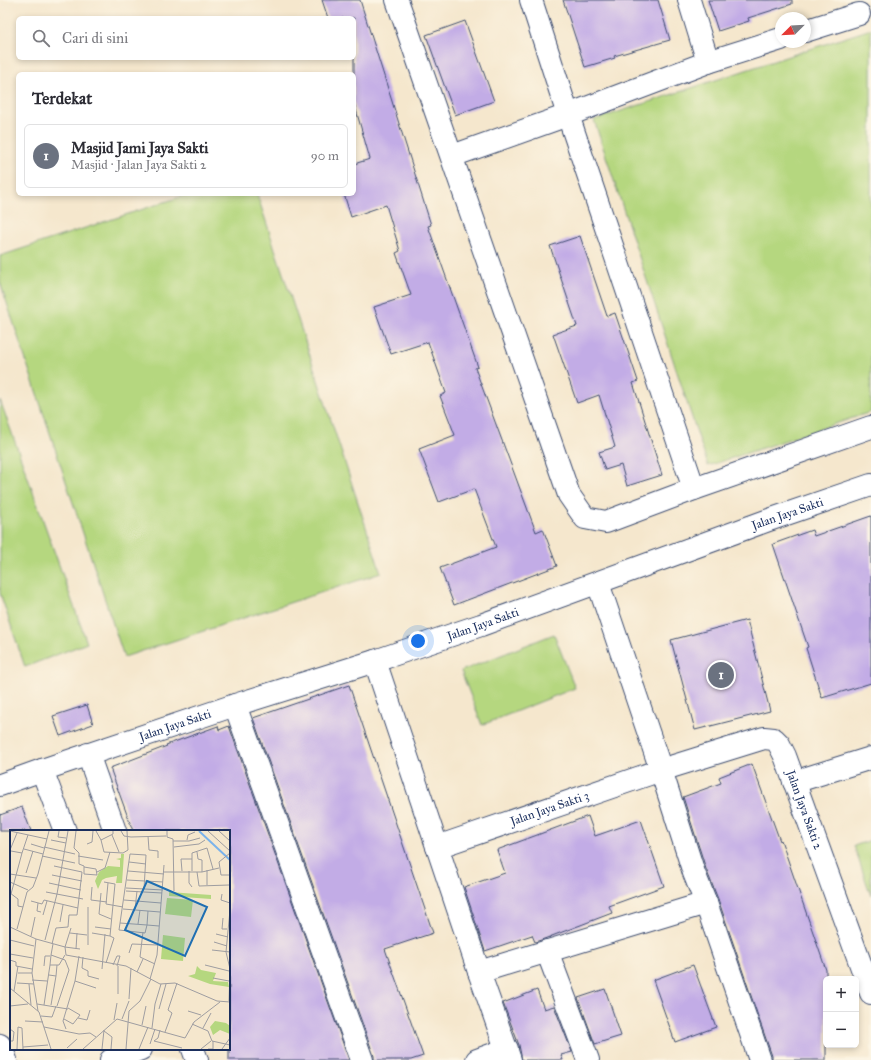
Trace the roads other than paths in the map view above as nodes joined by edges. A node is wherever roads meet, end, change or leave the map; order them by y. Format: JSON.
{"nodes":[{"id":1,"x":397,"y":0,"type":"edge"},
{"id":2,"x":531,"y":0,"type":"edge"},
{"id":3,"x":689,"y":0,"type":"edge"},
{"id":4,"x":862,"y":8,"type":"edge"},
{"id":5,"x":811,"y":29,"type":"edge"},
{"id":6,"x":775,"y":41,"type":"edge"},
{"id":7,"x":708,"y":62,"type":"junction"},
{"id":8,"x":568,"y":115,"type":"junction"},
{"id":9,"x":452,"y":156,"type":"junction"},
{"id":10,"x":871,"y":427,"type":"edge"},
{"id":11,"x":871,"y":486,"type":"edge"},
{"id":12,"x":694,"y":488,"type":"junction"},
{"id":13,"x":598,"y":583,"type":"junction"},
{"id":14,"x":375,"y":661,"type":"junction"},
{"id":15,"x":235,"y":705,"type":"junction"},
{"id":16,"x":88,"y":754,"type":"junction"},
{"id":17,"x":871,"y":758,"type":"edge"},
{"id":18,"x":42,"y":770,"type":"junction"},
{"id":19,"x":661,"y":770,"type":"junction"},
{"id":20,"x":794,"y":782,"type":"junction"},
{"id":21,"x":0,"y":785,"type":"edge"},
{"id":22,"x":65,"y":830,"type":"edge"},
{"id":23,"x":116,"y":830,"type":"edge"},
{"id":24,"x":438,"y":847,"type":"junction"},
{"id":25,"x":706,"y":903,"type":"junction"},
{"id":26,"x":547,"y":951,"type":"junction"},
{"id":27,"x":479,"y":972,"type":"junction"},
{"id":28,"x":871,"y":993,"type":"edge"},
{"id":29,"x":0,"y":1045,"type":"edge"},
{"id":30,"x":138,"y":1050,"type":"edge"},
{"id":31,"x":147,"y":1050,"type":"edge"},
{"id":32,"x":193,"y":1050,"type":"edge"},
{"id":33,"x":508,"y":1055,"type":"edge"},
{"id":34,"x":6,"y":1060,"type":"edge"},
{"id":35,"x":111,"y":1060,"type":"edge"},
{"id":36,"x":151,"y":1060,"type":"edge"},
{"id":37,"x":197,"y":1060,"type":"edge"},
{"id":38,"x":362,"y":1060,"type":"edge"},
{"id":39,"x":477,"y":1060,"type":"edge"},
{"id":40,"x":588,"y":1060,"type":"edge"},
{"id":41,"x":760,"y":1060,"type":"edge"}],
"edges":[{"from":1,"to":9,"type":"street"},
{"from":2,"to":8,"type":"street"},
{"from":3,"to":7,"type":"street"},
{"from":4,"to":5,"type":"street"},
{"from":6,"to":7,"type":"street"},
{"from":7,"to":8,"type":"street"},
{"from":8,"to":9,"type":"street"},
{"from":8,"to":12,"type":"street"},
{"from":9,"to":12,"type":"street"},
{"from":10,"to":12,"type":"street"},
{"from":11,"to":13,"type":"street","name":"Jalan Jaya Sakti"},
{"from":13,"to":14,"type":"street","name":"Jalan Jaya Sakti"},
{"from":13,"to":19,"type":"street"},
{"from":14,"to":15,"type":"street","name":"Jalan Jaya Sakti"},
{"from":14,"to":24,"type":"street"},
{"from":15,"to":16,"type":"street","name":"Jalan Jaya Sakti"},
{"from":15,"to":38,"type":"street"},
{"from":16,"to":18,"type":"street","name":"Jalan Jaya Sakti"},
{"from":16,"to":23,"type":"street"},
{"from":17,"to":20,"type":"street"},
{"from":18,"to":21,"type":"street","name":"Jalan Jaya Sakti"},
{"from":18,"to":22,"type":"street"},
{"from":19,"to":20,"type":"street","name":"Jalan Jaya Sakti 2"},
{"from":19,"to":24,"type":"street","name":"Jalan Jaya Sakti 3"},
{"from":19,"to":25,"type":"street"},
{"from":20,"to":28,"type":"street","name":"Jalan Jaya Sakti 2"},
{"from":24,"to":27,"type":"street"},
{"from":25,"to":26,"type":"street"},
{"from":25,"to":41,"type":"street"},
{"from":26,"to":27,"type":"street"},
{"from":26,"to":40,"type":"street"},
{"from":27,"to":33,"type":"street"},
{"from":29,"to":34,"type":"street"},
{"from":30,"to":35,"type":"street"},
{"from":31,"to":36,"type":"street"},
{"from":32,"to":37,"type":"street"},
{"from":33,"to":39,"type":"street"}]}
